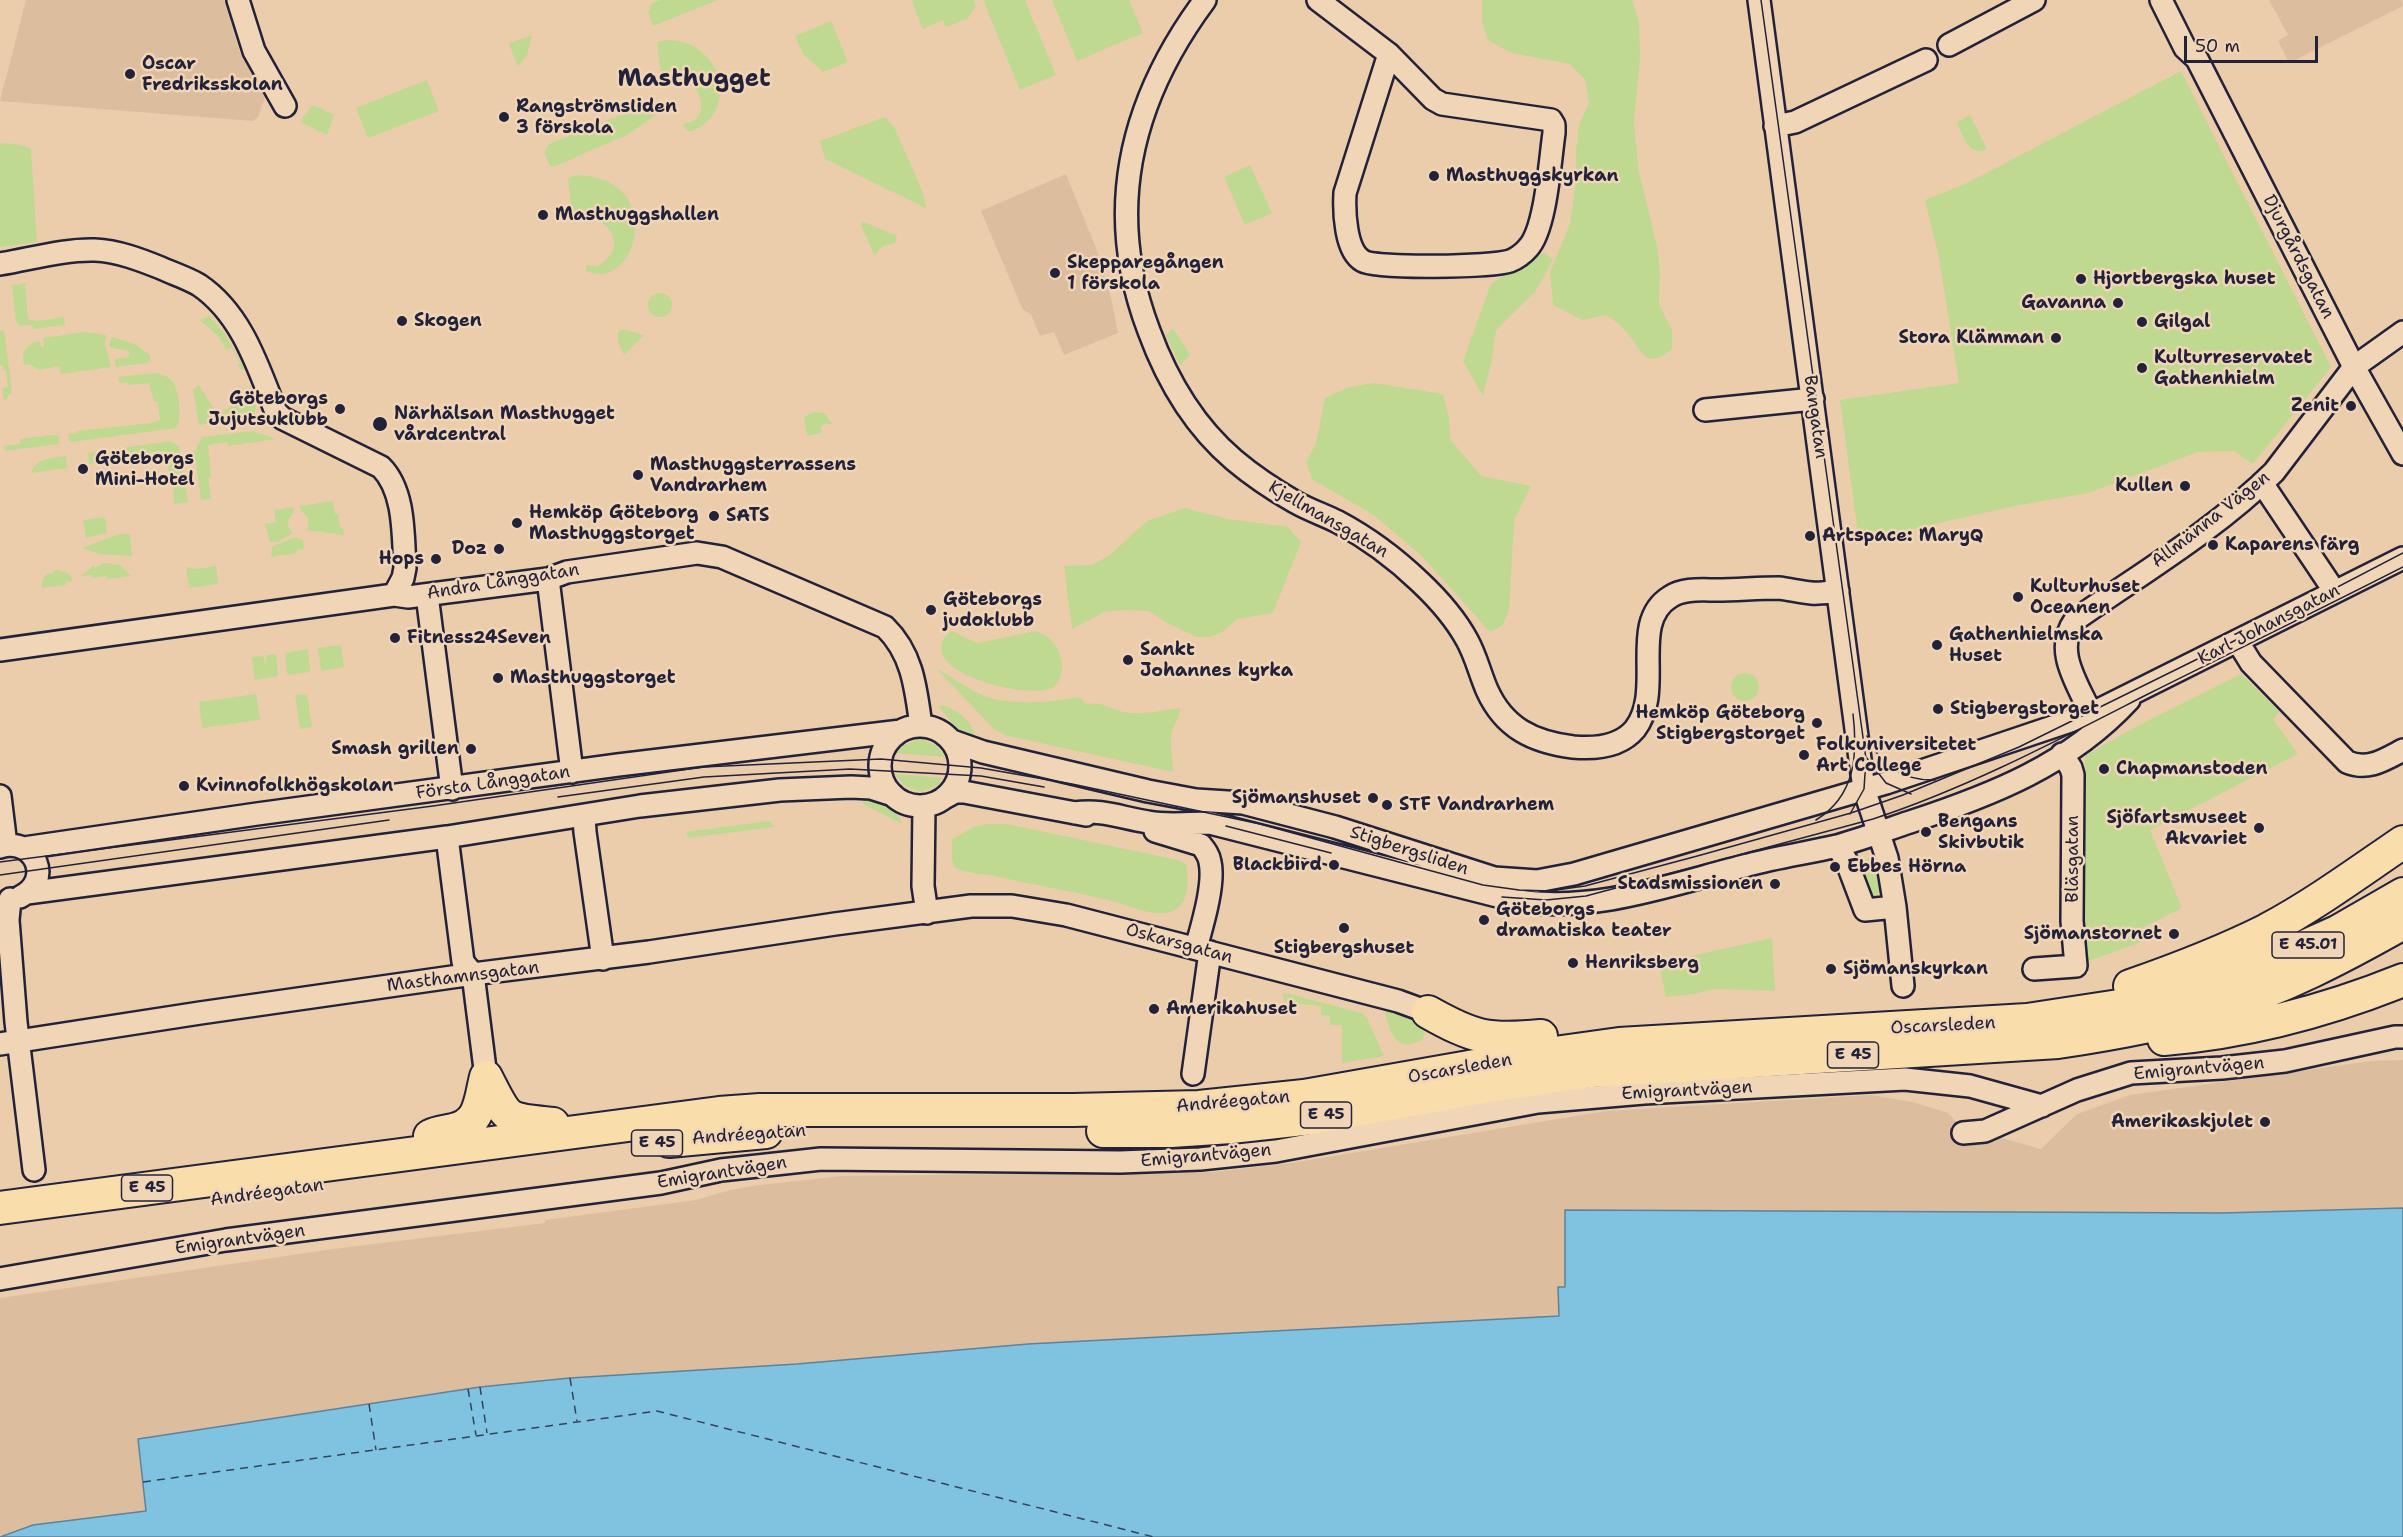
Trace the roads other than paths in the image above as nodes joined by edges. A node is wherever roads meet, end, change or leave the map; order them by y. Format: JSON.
{"nodes":[{"id":1,"x":238,"y":0,"type":"edge"},
{"id":2,"x":1205,"y":0,"type":"edge"},
{"id":3,"x":1318,"y":0,"type":"edge"},
{"id":4,"x":1758,"y":0,"type":"edge"},
{"id":5,"x":2034,"y":0,"type":"edge"},
{"id":6,"x":2161,"y":0,"type":"edge"},
{"id":7,"x":2176,"y":0,"type":"edge"},
{"id":8,"x":1949,"y":45,"type":"dead end"},
{"id":9,"x":1389,"y":54,"type":"junction"},
{"id":10,"x":2197,"y":59,"type":"junction"},
{"id":11,"x":1926,"y":60,"type":"dead end"},
{"id":12,"x":285,"y":106,"type":"dead end"},
{"id":13,"x":1775,"y":126,"type":"junction"},
{"id":14,"x":0,"y":264,"type":"edge"},
{"id":15,"x":2403,"y":332,"type":"edge"},
{"id":16,"x":2354,"y":367,"type":"junction"},
{"id":17,"x":1813,"y":399,"type":"junction"},
{"id":18,"x":1705,"y":410,"type":"dead end"},
{"id":19,"x":2403,"y":454,"type":"edge"},
{"id":20,"x":2262,"y":483,"type":"junction"},
{"id":21,"x":2403,"y":558,"type":"edge"},
{"id":22,"x":548,"y":579,"type":"junction"},
{"id":23,"x":1838,"y":591,"type":"junction"},
{"id":24,"x":2335,"y":592,"type":"junction"},
{"id":25,"x":394,"y":595,"type":"junction"},
{"id":26,"x":427,"y":595,"type":"junction"},
{"id":27,"x":2238,"y":642,"type":"junction"},
{"id":28,"x":0,"y":650,"type":"edge"},
{"id":29,"x":2136,"y":693,"type":"junction"},
{"id":30,"x":2091,"y":714,"type":"junction"},
{"id":31,"x":911,"y":728,"type":"junction"},
{"id":32,"x":952,"y":741,"type":"junction"},
{"id":33,"x":2403,"y":750,"type":"edge"},
{"id":34,"x":2062,"y":754,"type":"junction"},
{"id":35,"x":572,"y":772,"type":"junction"},
{"id":36,"x":452,"y":789,"type":"junction"},
{"id":37,"x":1864,"y":789,"type":"junction"},
{"id":38,"x":892,"y":795,"type":"junction"},
{"id":39,"x":0,"y":796,"type":"edge"},
{"id":40,"x":944,"y":798,"type":"junction"},
{"id":41,"x":924,"y":806,"type":"junction"},
{"id":42,"x":1074,"y":813,"type":"junction"},
{"id":43,"x":584,"y":816,"type":"junction"},
{"id":44,"x":1879,"y":833,"type":"junction"},
{"id":45,"x":447,"y":837,"type":"junction"},
{"id":46,"x":2403,"y":842,"type":"edge"},
{"id":47,"x":10,"y":846,"type":"edge"},
{"id":48,"x":1837,"y":846,"type":"junction"},
{"id":49,"x":2403,"y":894,"type":"edge"},
{"id":50,"x":12,"y":896,"type":"edge"},
{"id":51,"x":1895,"y":907,"type":"junction"},
{"id":52,"x":927,"y":913,"type":"junction"},
{"id":53,"x":2403,"y":923,"type":"edge"},
{"id":54,"x":1203,"y":950,"type":"junction"},
{"id":55,"x":603,"y":958,"type":"junction"},
{"id":56,"x":2034,"y":969,"type":"dead end"},
{"id":57,"x":473,"y":974,"type":"junction"},
{"id":58,"x":2403,"y":980,"type":"edge"},
{"id":59,"x":1903,"y":986,"type":"dead end"},
{"id":60,"x":1428,"y":1012,"type":"joint"},
{"id":61,"x":1954,"y":1025,"type":"junction"},
{"id":62,"x":2403,"y":1037,"type":"edge"},
{"id":63,"x":2058,"y":1042,"type":"junction"},
{"id":64,"x":10,"y":1043,"type":"edge"},
{"id":65,"x":1619,"y":1044,"type":"junction"},
{"id":66,"x":1193,"y":1074,"type":"dead end"},
{"id":67,"x":486,"y":1077,"type":"junction"},
{"id":68,"x":1393,"y":1093,"type":"junction"},
{"id":69,"x":2042,"y":1106,"type":"junction"},
{"id":70,"x":577,"y":1131,"type":"junction"},
{"id":71,"x":1963,"y":1133,"type":"dead end"},
{"id":72,"x":407,"y":1153,"type":"junction"},
{"id":73,"x":34,"y":1170,"type":"dead end"},
{"id":74,"x":0,"y":1208,"type":"edge"},
{"id":75,"x":0,"y":1229,"type":"edge"},
{"id":76,"x":0,"y":1279,"type":"edge"}],
"edges":[{"from":1,"to":12,"type":"street"},
{"from":2,"to":23,"type":"street","name":"Kjellmansgatan"},
{"from":3,"to":9,"type":"street"},
{"from":4,"to":13,"type":"street","name":"Bangatan"},
{"from":5,"to":8,"type":"street"},
{"from":6,"to":10,"type":"street","name":"Djurgårdsgatan"},
{"from":7,"to":10,"type":"street","name":"Djurgårdsgatan"},
{"from":9,"to":9,"type":"street"},
{"from":10,"to":16,"type":"street","name":"Djurgårdsgatan"},
{"from":11,"to":13,"type":"street"},
{"from":13,"to":17,"type":"street","name":"Bangatan"},
{"from":14,"to":25,"type":"street"},
{"from":15,"to":16,"type":"street","name":"Allmänna Vägen"},
{"from":16,"to":19,"type":"street","name":"Djurgårdsgatan"},
{"from":16,"to":20,"type":"street","name":"Allmänna Vägen"},
{"from":17,"to":18,"type":"street"},
{"from":17,"to":23,"type":"street","name":"Bangatan"},
{"from":20,"to":24,"type":"street"},
{"from":20,"to":30,"type":"street","name":"Allmänna Vägen"},
{"from":21,"to":24,"type":"street","name":"Karl Johansgatan"},
{"from":22,"to":26,"type":"street","name":"Andra Långgatan"},
{"from":22,"to":31,"type":"street","name":"Andra Långgatan"},
{"from":22,"to":35,"type":"street"},
{"from":23,"to":37,"type":"street","name":"Bangatan"},
{"from":24,"to":27,"type":"street","name":"Karl Johansgatan"},
{"from":25,"to":26,"type":"street","name":"Andra Långgatan"},
{"from":25,"to":28,"type":"street","name":"Andra Långgatan"},
{"from":26,"to":36,"type":"street"},
{"from":27,"to":29,"type":"street","name":"Karl Johansgatan"},
{"from":27,"to":33,"type":"street"},
{"from":29,"to":30,"type":"street"},
{"from":29,"to":34,"type":"street"},
{"from":30,"to":37,"type":"street"},
{"from":31,"to":32,"type":"street","name":"Stigbergsliden"},
{"from":31,"to":35,"type":"street","name":"Första Långgatan"},
{"from":31,"to":38,"type":"street"},
{"from":32,"to":37,"type":"street","name":"Stigbergsliden"},
{"from":32,"to":40,"type":"street"},
{"from":34,"to":44,"type":"street"},
{"from":34,"to":56,"type":"street","name":"Bläsgatan"},
{"from":35,"to":36,"type":"street","name":"Första Långgatan"},
{"from":36,"to":47,"type":"street","name":"Första Långgatan"},
{"from":37,"to":44,"type":"street","name":"Bangatan"},
{"from":38,"to":41,"type":"street"},
{"from":38,"to":43,"type":"street"},
{"from":39,"to":47,"type":"street"},
{"from":40,"to":41,"type":"street","name":"Stigbergsliden"},
{"from":40,"to":42,"type":"street","name":"Stigbergsliden"},
{"from":41,"to":52,"type":"street"},
{"from":42,"to":48,"type":"street","name":"Stigbergsliden"},
{"from":42,"to":54,"type":"street","name":"Stigbergsliden"},
{"from":43,"to":45,"type":"street"},
{"from":43,"to":55,"type":"street"},
{"from":44,"to":48,"type":"street"},
{"from":44,"to":51,"type":"street","name":"Bangatan"},
{"from":45,"to":50,"type":"street"},
{"from":45,"to":57,"type":"street"},
{"from":46,"to":61,"type":"highway"},
{"from":47,"to":50,"type":"street"},
{"from":48,"to":51,"type":"street"},
{"from":49,"to":61,"type":"highway","name":"Oscarsleden","number":"E 45.01"},
{"from":50,"to":64,"type":"street"},
{"from":51,"to":59,"type":"street","name":"Bangatan"},
{"from":52,"to":54,"type":"street","name":"Oskarsgatan"},
{"from":52,"to":55,"type":"street","name":"Masthamnsgatan"},
{"from":53,"to":63,"type":"highway","name":"Oscarsleden","number":"E 45.01"},
{"from":54,"to":60,"type":"street","name":"Oskarsgatan"},
{"from":54,"to":66,"type":"street"},
{"from":55,"to":57,"type":"street","name":"Masthamnsgatan"},
{"from":57,"to":64,"type":"street","name":"Masthamnsgatan"},
{"from":57,"to":67,"type":"street"},
{"from":58,"to":63,"type":"highway"},
{"from":60,"to":65,"type":"highway"},
{"from":61,"to":65,"type":"highway","name":"Oscarsleden","number":"E 45"},
{"from":62,"to":69,"type":"street","name":"Emigrantvägen"},
{"from":63,"to":68,"type":"highway","name":"Oscarsleden","number":"E 45"},
{"from":64,"to":73,"type":"street"},
{"from":65,"to":68,"type":"highway","name":"Oscarsleden","number":"E 45"},
{"from":67,"to":70,"type":"highway"},
{"from":67,"to":72,"type":"highway"},
{"from":68,"to":70,"type":"highway","name":"Andréegatan","number":"E 45"},
{"from":68,"to":75,"type":"highway","name":"Andréegatan","number":"E 45"},
{"from":69,"to":71,"type":"street"},
{"from":69,"to":76,"type":"street","name":"Emigrantvägen"},
{"from":70,"to":72,"type":"highway","name":"Andréegatan","number":"E 45"},
{"from":72,"to":74,"type":"highway","name":"Andréegatan","number":"E 45"}]}
